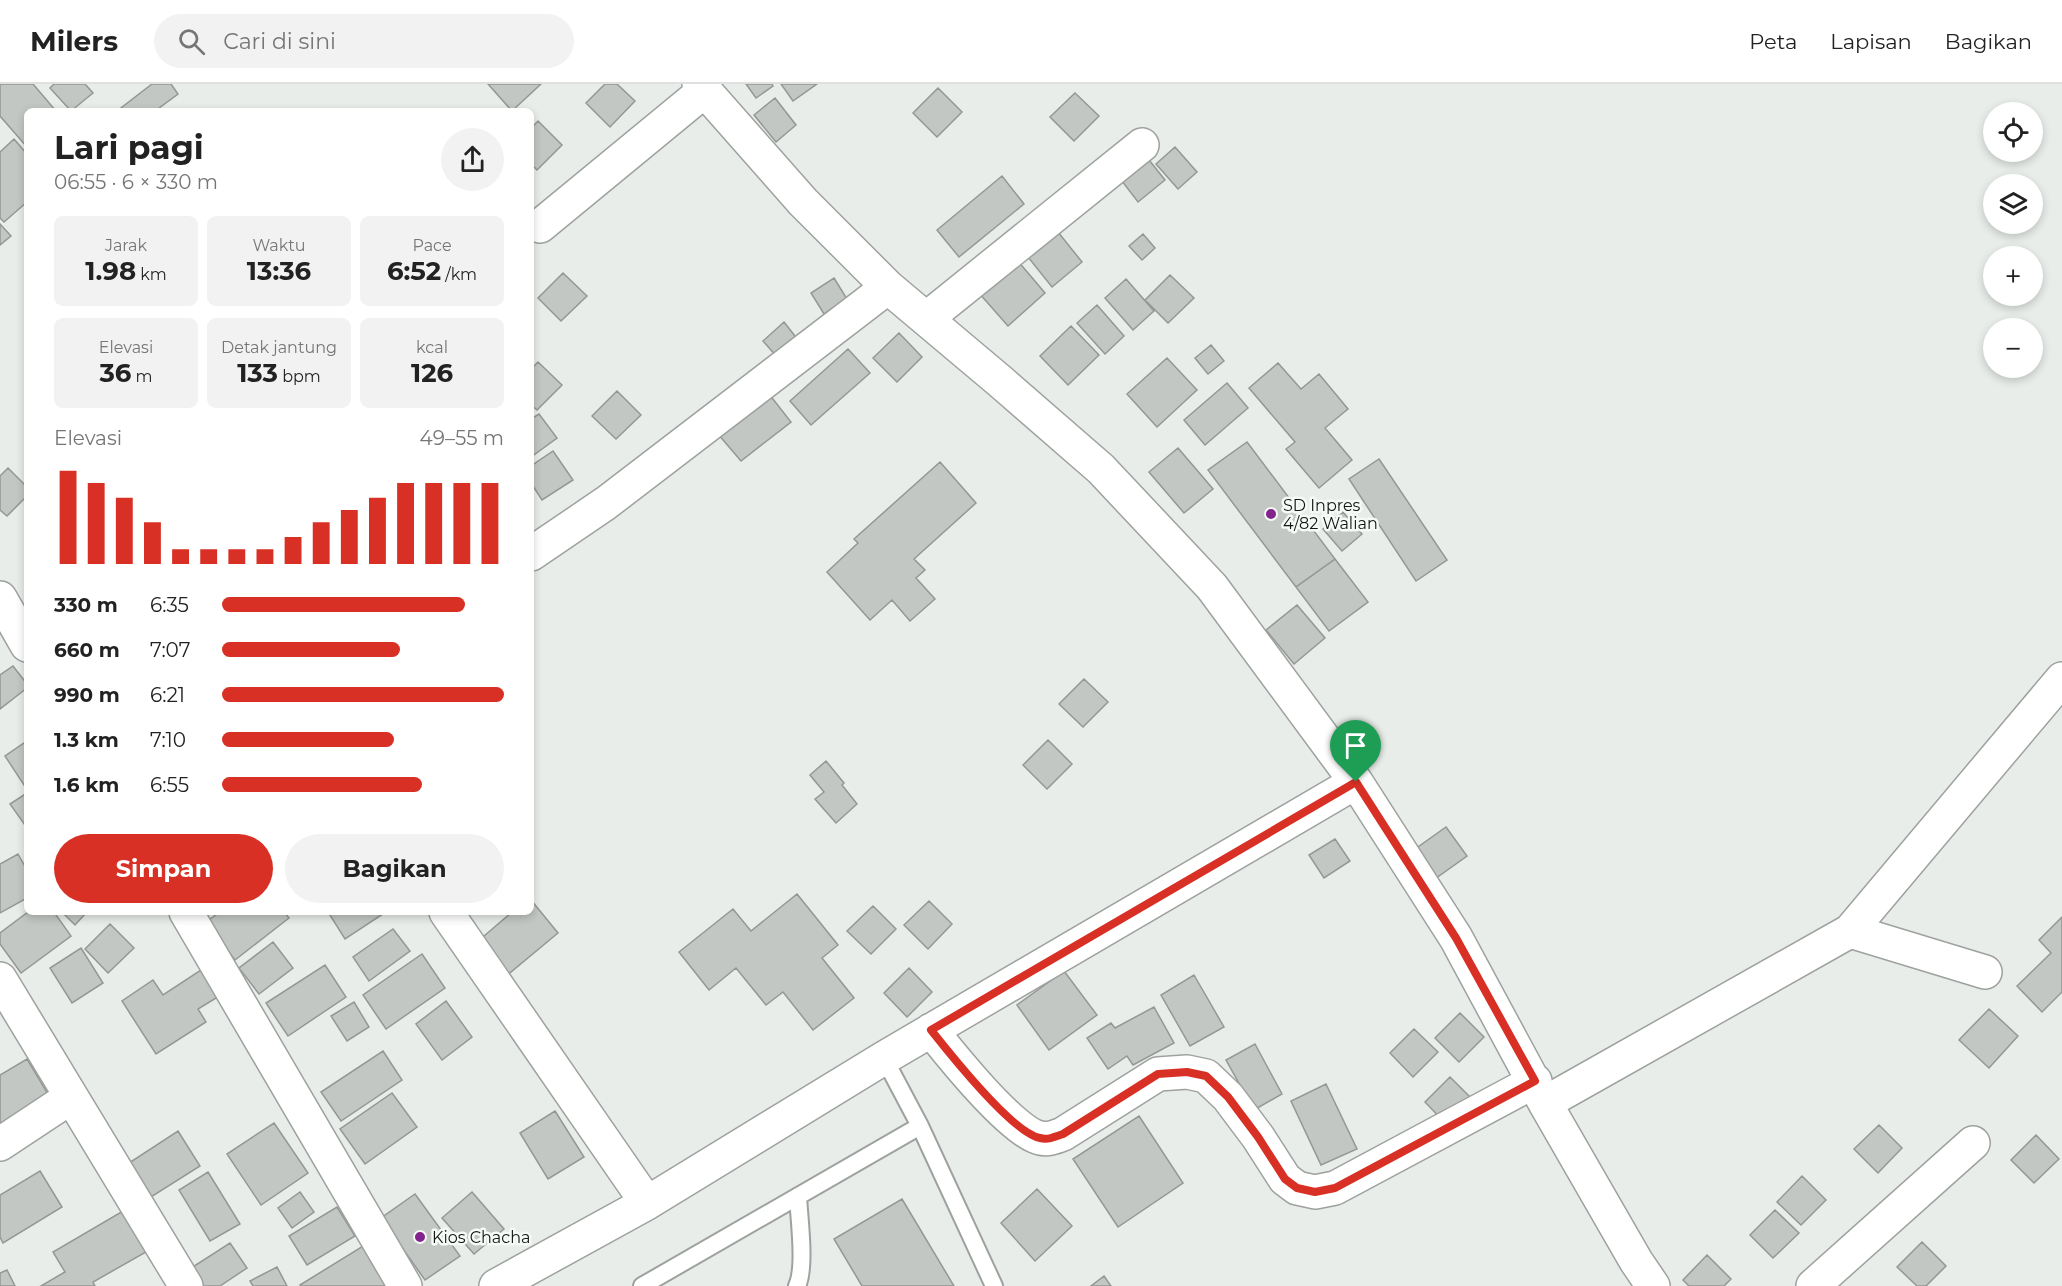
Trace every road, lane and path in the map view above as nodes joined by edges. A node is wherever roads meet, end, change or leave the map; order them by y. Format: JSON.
{"nodes":[{"id":1,"x":701,"y":87,"type":"edge"},
{"id":2,"x":1142,"y":145,"type":"dead end"},
{"id":3,"x":540,"y":226,"type":"dead end"},
{"id":4,"x":888,"y":287,"type":"junction"},
{"id":5,"x":926,"y":319,"type":"junction"},
{"id":6,"x":534,"y":552,"type":"edge"},
{"id":7,"x":0,"y":598,"type":"edge"},
{"id":8,"x":24,"y":640,"type":"edge"},
{"id":9,"x":2062,"y":679,"type":"edge"},
{"id":10,"x":1356,"y":782,"type":"junction"},
{"id":11,"x":188,"y":915,"type":"edge"},
{"id":12,"x":448,"y":915,"type":"edge"},
{"id":13,"x":1850,"y":931,"type":"junction"},
{"id":14,"x":1985,"y":972,"type":"dead end"},
{"id":15,"x":0,"y":979,"type":"edge"},
{"id":16,"x":931,"y":1030,"type":"junction"},
{"id":17,"x":884,"y":1058,"type":"junction"},
{"id":18,"x":1540,"y":1092,"type":"junction"},
{"id":19,"x":71,"y":1097,"type":"junction"},
{"id":20,"x":920,"y":1126,"type":"junction"},
{"id":21,"x":1973,"y":1143,"type":"dead end"},
{"id":22,"x":0,"y":1144,"type":"edge"},
{"id":23,"x":798,"y":1196,"type":"junction"},
{"id":24,"x":647,"y":1203,"type":"junction"},
{"id":25,"x":186,"y":1286,"type":"edge"},
{"id":26,"x":405,"y":1286,"type":"edge"},
{"id":27,"x":496,"y":1286,"type":"edge"},
{"id":28,"x":642,"y":1286,"type":"edge"},
{"id":29,"x":797,"y":1286,"type":"edge"},
{"id":30,"x":994,"y":1286,"type":"edge"},
{"id":31,"x":1653,"y":1286,"type":"edge"},
{"id":32,"x":1813,"y":1286,"type":"edge"}],
"edges":[{"from":1,"to":3,"type":"street"},
{"from":1,"to":4,"type":"street"},
{"from":2,"to":5,"type":"street"},
{"from":4,"to":5,"type":"street"},
{"from":4,"to":6,"type":"street"},
{"from":5,"to":10,"type":"street"},
{"from":7,"to":8,"type":"street"},
{"from":9,"to":13,"type":"street"},
{"from":10,"to":16,"type":"street"},
{"from":10,"to":18,"type":"street"},
{"from":11,"to":26,"type":"street"},
{"from":12,"to":24,"type":"street"},
{"from":13,"to":14,"type":"street"},
{"from":13,"to":18,"type":"street"},
{"from":15,"to":19,"type":"street"},
{"from":16,"to":17,"type":"street"},
{"from":16,"to":18,"type":"street"},
{"from":17,"to":20,"type":"lane"},
{"from":17,"to":24,"type":"street"},
{"from":18,"to":31,"type":"street"},
{"from":19,"to":22,"type":"street"},
{"from":19,"to":25,"type":"street"},
{"from":20,"to":23,"type":"lane"},
{"from":20,"to":30,"type":"lane"},
{"from":21,"to":32,"type":"street"},
{"from":23,"to":28,"type":"lane"},
{"from":23,"to":29,"type":"lane"},
{"from":24,"to":27,"type":"street"}]}
